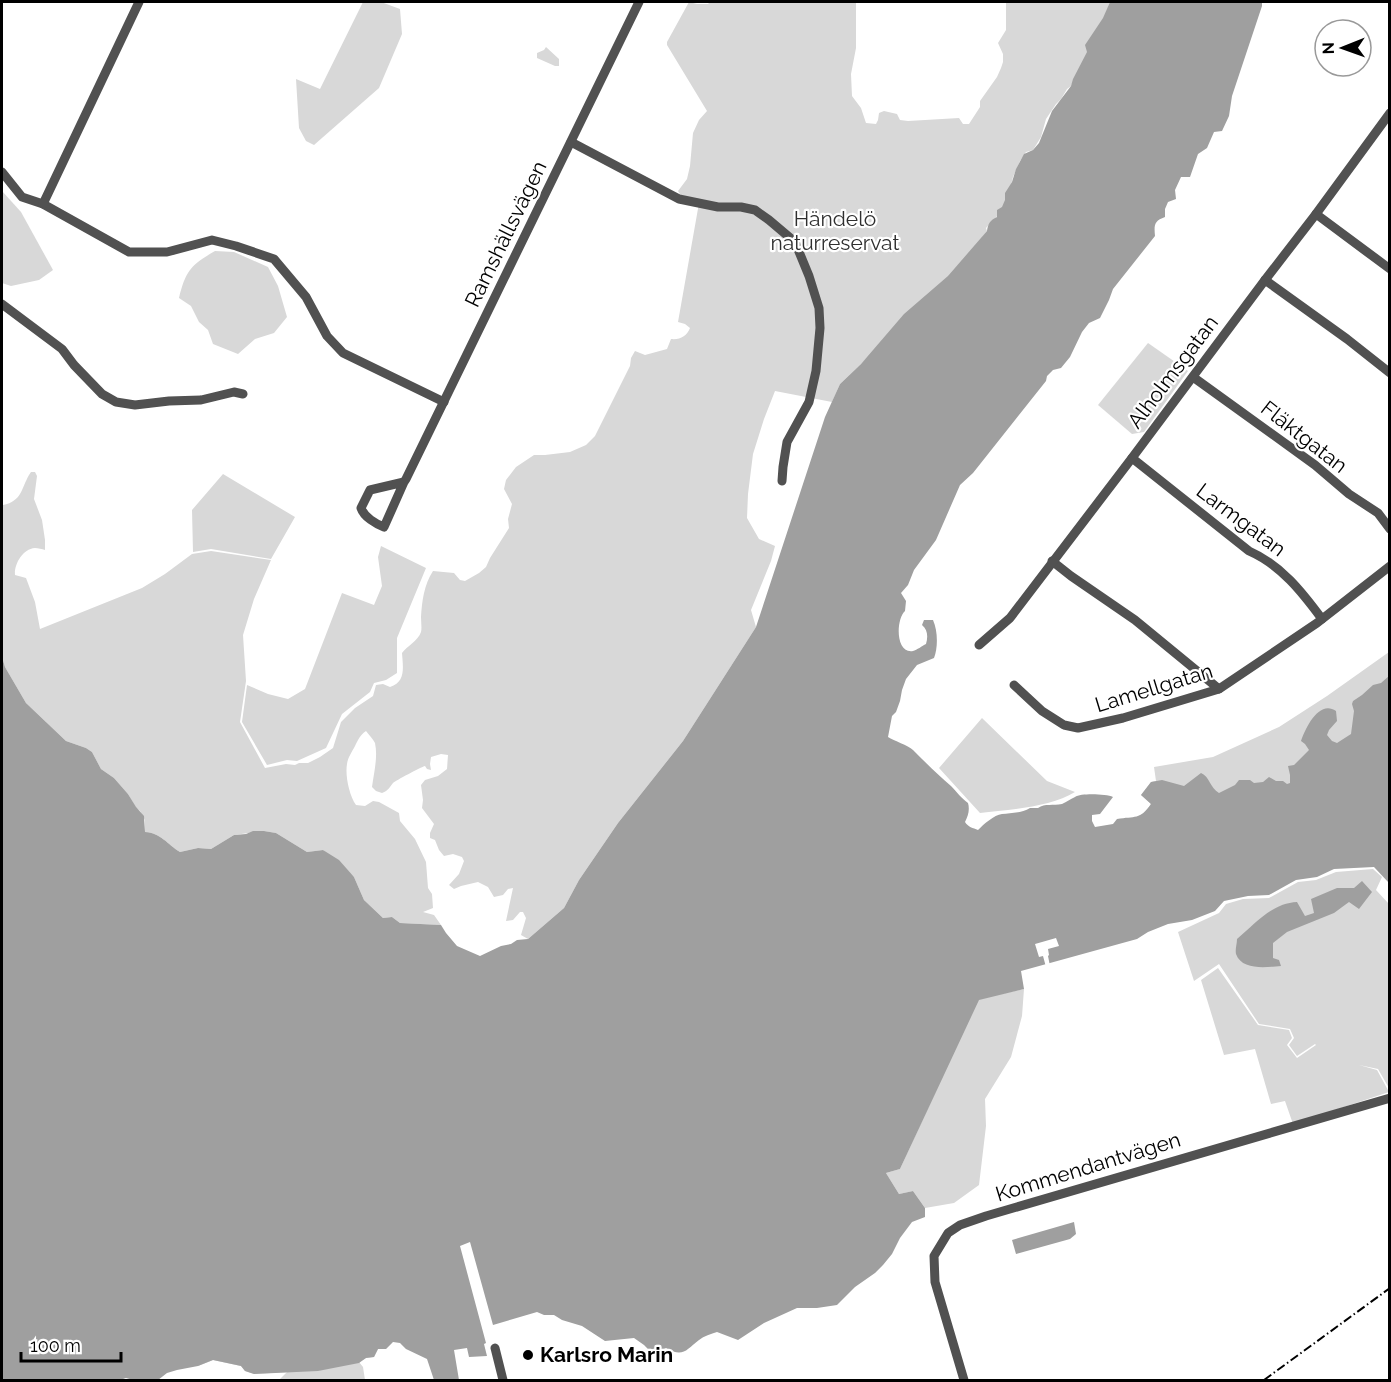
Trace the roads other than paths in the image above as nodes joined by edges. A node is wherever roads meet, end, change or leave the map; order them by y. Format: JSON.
{"nodes":[{"id":1,"x":139,"y":2,"type":"edge"},
{"id":2,"x":639,"y":2,"type":"edge"},
{"id":3,"x":1389,"y":113,"type":"edge"},
{"id":4,"x":571,"y":142,"type":"junction"},
{"id":5,"x":2,"y":172,"type":"edge"},
{"id":6,"x":43,"y":204,"type":"junction"},
{"id":7,"x":1316,"y":214,"type":"junction"},
{"id":8,"x":1389,"y":269,"type":"edge"},
{"id":9,"x":1265,"y":280,"type":"junction"},
{"id":10,"x":2,"y":304,"type":"edge"},
{"id":11,"x":1389,"y":373,"type":"edge"},
{"id":12,"x":1193,"y":377,"type":"junction"},
{"id":13,"x":243,"y":394,"type":"dead end"},
{"id":14,"x":444,"y":402,"type":"junction"},
{"id":15,"x":1132,"y":458,"type":"junction"},
{"id":16,"x":782,"y":481,"type":"dead end"},
{"id":17,"x":404,"y":482,"type":"junction"},
{"id":18,"x":1389,"y":529,"type":"edge"},
{"id":19,"x":1052,"y":561,"type":"junction"},
{"id":20,"x":1389,"y":566,"type":"edge"},
{"id":21,"x":1322,"y":619,"type":"junction"},
{"id":22,"x":979,"y":645,"type":"dead end"},
{"id":23,"x":1014,"y":685,"type":"dead end"},
{"id":24,"x":1219,"y":689,"type":"junction"},
{"id":25,"x":1389,"y":1098,"type":"edge"},
{"id":26,"x":495,"y":1348,"type":"dead end"},
{"id":27,"x":503,"y":1380,"type":"edge"},
{"id":28,"x":964,"y":1380,"type":"edge"}],
"edges":[{"from":1,"to":6,"type":"street"},
{"from":2,"to":4,"type":"street","name":"Ramshällsvägen"},
{"from":3,"to":7,"type":"street","name":"Alholmsgatan"},
{"from":4,"to":14,"type":"street","name":"Ramshällsvägen"},
{"from":4,"to":16,"type":"street"},
{"from":5,"to":6,"type":"street"},
{"from":6,"to":14,"type":"street"},
{"from":7,"to":8,"type":"street"},
{"from":7,"to":9,"type":"street","name":"Alholmsgatan"},
{"from":9,"to":11,"type":"street"},
{"from":9,"to":12,"type":"street","name":"Alholmsgatan"},
{"from":10,"to":13,"type":"street"},
{"from":12,"to":15,"type":"street","name":"Alholmsgatan"},
{"from":12,"to":18,"type":"street","name":"Fläktgatan"},
{"from":14,"to":17,"type":"street","name":"Ramshällsvägen"},
{"from":15,"to":19,"type":"street","name":"Alholmsgatan"},
{"from":15,"to":21,"type":"street","name":"Larmgatan"},
{"from":17,"to":17,"type":"street","name":"Ramshällsvägen"},
{"from":19,"to":22,"type":"street","name":"Alholmsgatan"},
{"from":19,"to":24,"type":"street"},
{"from":20,"to":21,"type":"street","name":"Lamellgatan"},
{"from":21,"to":24,"type":"street","name":"Lamellgatan"},
{"from":23,"to":24,"type":"street","name":"Lamellgatan"},
{"from":25,"to":28,"type":"street","name":"Kommendantvägen"},
{"from":26,"to":27,"type":"street"}]}
